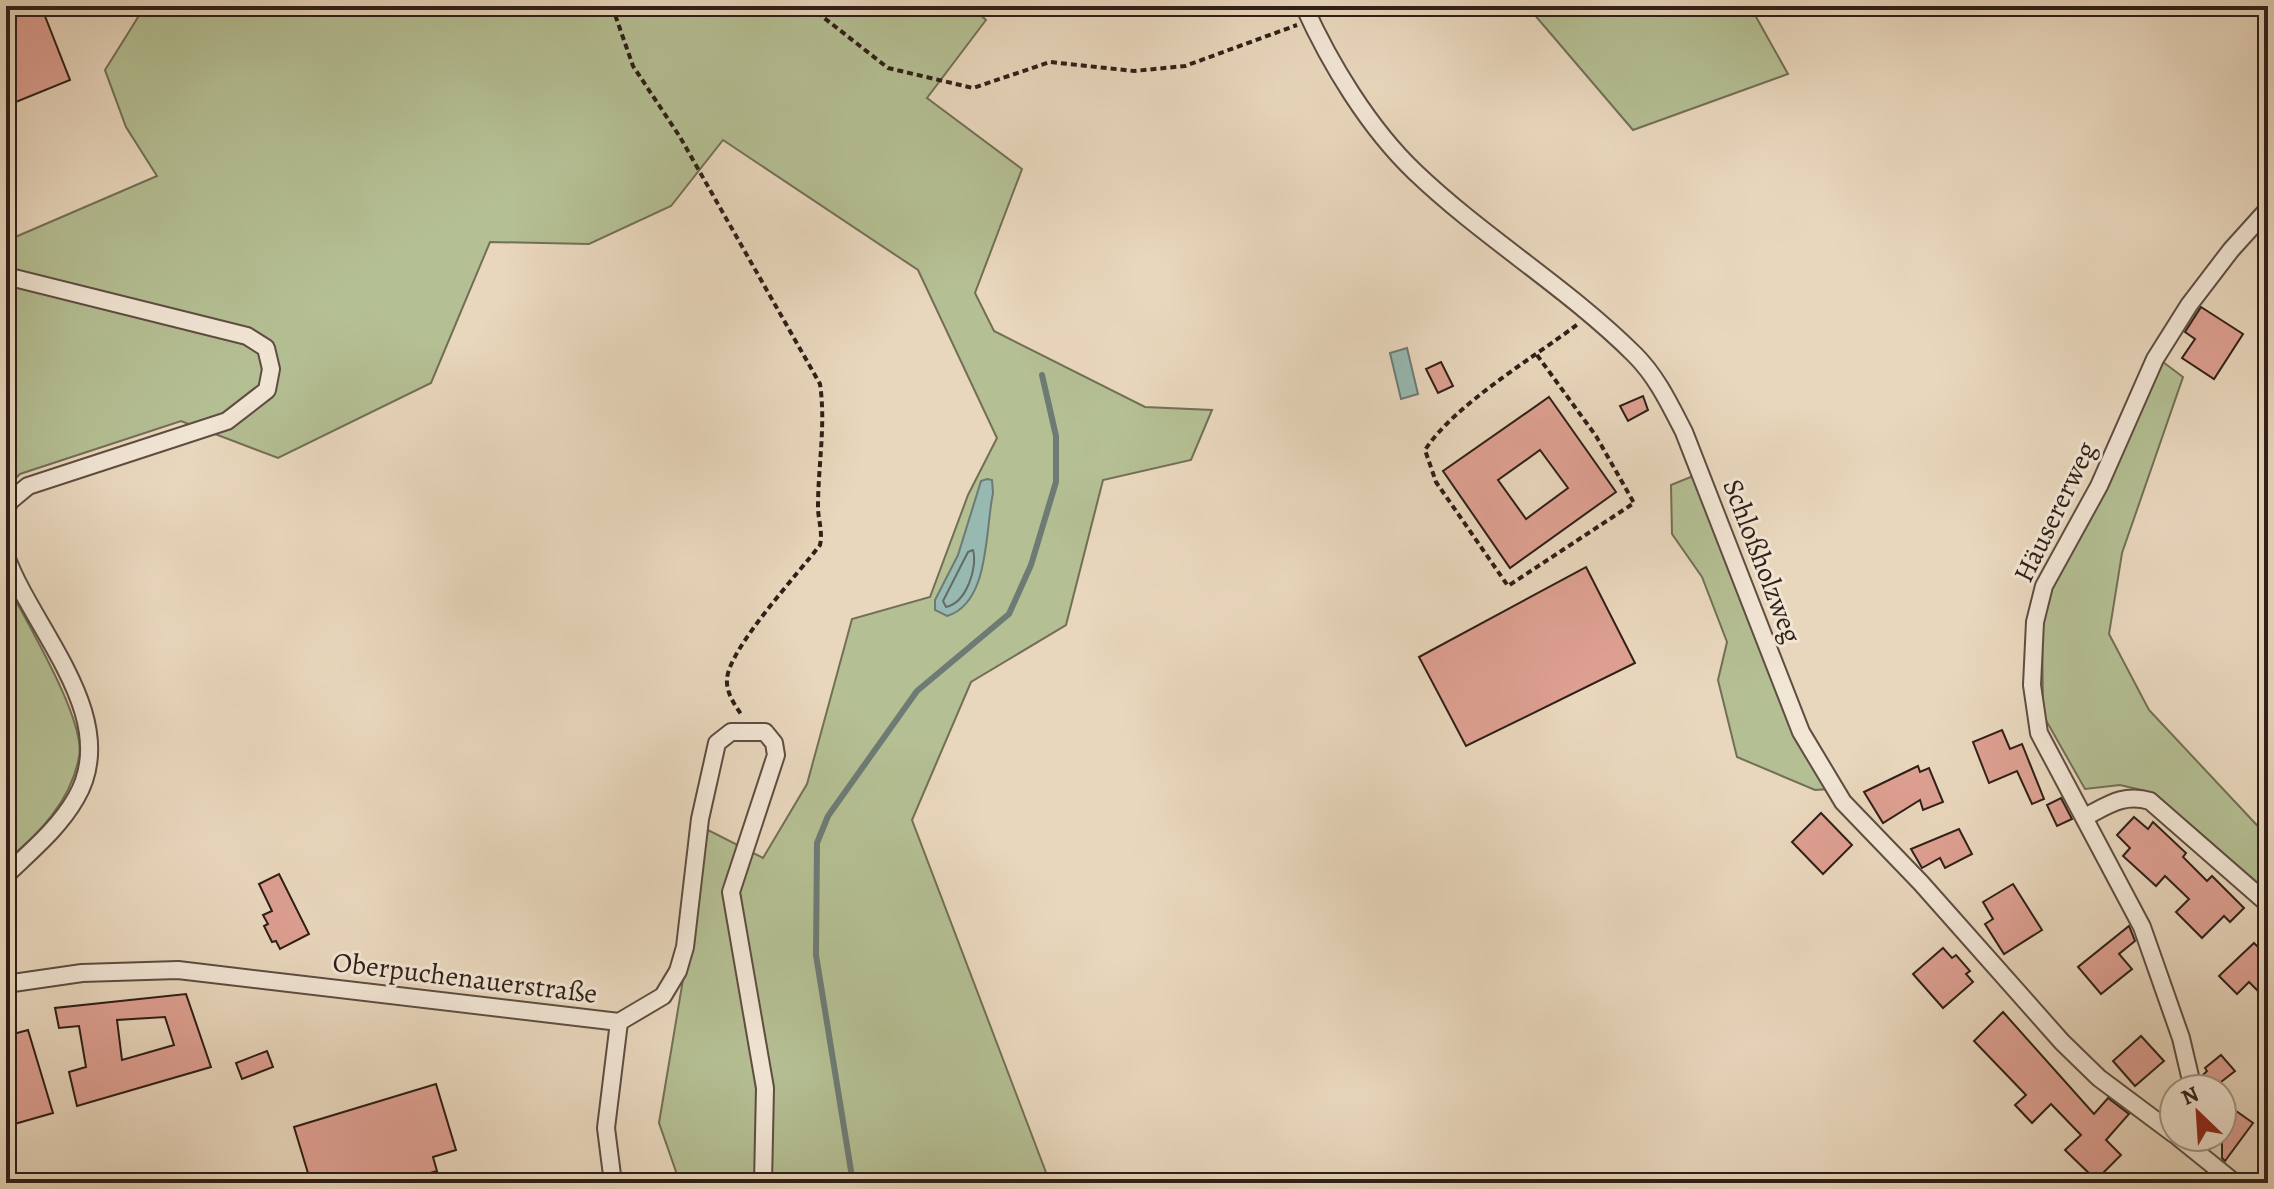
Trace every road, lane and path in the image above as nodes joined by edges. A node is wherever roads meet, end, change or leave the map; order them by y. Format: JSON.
{"nodes":[{"id":1,"x":612,"y":6,"type":"edge"},
{"id":2,"x":809,"y":6,"type":"edge"},
{"id":3,"x":1307,"y":13,"type":"edge"},
{"id":4,"x":2268,"y":209,"type":"edge"},
{"id":5,"x":6,"y":276,"type":"edge"},
{"id":6,"x":1590,"y":316,"type":"junction"},
{"id":7,"x":1537,"y":355,"type":"junction"},
{"id":8,"x":6,"y":509,"type":"edge"},
{"id":9,"x":6,"y":556,"type":"edge"},
{"id":10,"x":731,"y":732,"type":"junction"},
{"id":11,"x":2085,"y":817,"type":"junction"},
{"id":12,"x":6,"y":875,"type":"edge"},
{"id":13,"x":2268,"y":904,"type":"edge"},
{"id":14,"x":6,"y":984,"type":"edge"},
{"id":15,"x":619,"y":1022,"type":"junction"},
{"id":16,"x":2189,"y":1073,"type":"edge"},
{"id":17,"x":2158,"y":1122,"type":"edge"},
{"id":18,"x":2200,"y":1153,"type":"edge"},
{"id":19,"x":2208,"y":1153,"type":"edge"},
{"id":20,"x":2209,"y":1159,"type":"junction"},
{"id":21,"x":613,"y":1183,"type":"edge"},
{"id":22,"x":763,"y":1183,"type":"edge"},
{"id":23,"x":2235,"y":1183,"type":"edge"}],
"edges":[{"from":1,"to":10,"type":"path"},
{"from":2,"to":3,"type":"path"},
{"from":3,"to":6,"type":"street","name":"Schloßholzweg"},
{"from":4,"to":11,"type":"street","name":"Häusererweg"},
{"from":5,"to":8,"type":"street"},
{"from":6,"to":7,"type":"path"},
{"from":6,"to":17,"type":"street","name":"Schloßholzweg"},
{"from":7,"to":7,"type":"path"},
{"from":9,"to":12,"type":"street"},
{"from":10,"to":15,"type":"street","name":"Oberpuchenauerstraße"},
{"from":10,"to":22,"type":"street"},
{"from":11,"to":13,"type":"street"},
{"from":11,"to":16,"type":"street","name":"Häusererweg"},
{"from":14,"to":15,"type":"street","name":"Oberpuchenauerstraße"},
{"from":15,"to":21,"type":"street"},
{"from":18,"to":20,"type":"street","name":"Schloßholzweg"},
{"from":19,"to":20,"type":"street"},
{"from":20,"to":23,"type":"street","name":"Schloßholzweg"}]}
